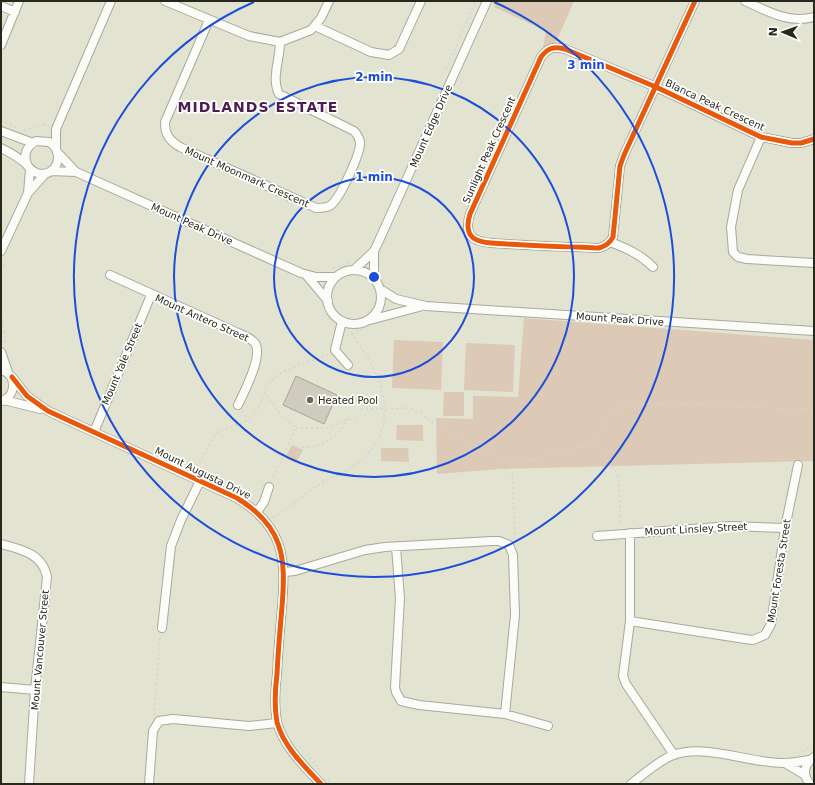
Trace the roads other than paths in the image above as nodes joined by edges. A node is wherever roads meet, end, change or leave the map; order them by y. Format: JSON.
{"nodes":[{"id":1,"x":19,"y":1,"type":"edge"},
{"id":2,"x":111,"y":1,"type":"edge"},
{"id":3,"x":165,"y":1,"type":"edge"},
{"id":4,"x":329,"y":1,"type":"edge"},
{"id":5,"x":421,"y":1,"type":"edge"},
{"id":6,"x":487,"y":1,"type":"edge"},
{"id":7,"x":695,"y":1,"type":"edge"},
{"id":8,"x":745,"y":1,"type":"edge"},
{"id":9,"x":1,"y":6,"type":"edge"},
{"id":10,"x":15,"y":12,"type":"junction"},
{"id":11,"x":814,"y":17,"type":"edge"},
{"id":12,"x":209,"y":20,"type":"junction"},
{"id":13,"x":315,"y":26,"type":"junction"},
{"id":14,"x":280,"y":42,"type":"junction"},
{"id":15,"x":1,"y":45,"type":"edge"},
{"id":16,"x":656,"y":87,"type":"junction"},
{"id":17,"x":56,"y":129,"type":"junction"},
{"id":18,"x":1,"y":130,"type":"edge"},
{"id":19,"x":761,"y":137,"type":"junction"},
{"id":20,"x":814,"y":139,"type":"edge"},
{"id":21,"x":37,"y":142,"type":"junction"},
{"id":22,"x":1,"y":148,"type":"edge"},
{"id":23,"x":58,"y":151,"type":"junction"},
{"id":24,"x":28,"y":167,"type":"junction"},
{"id":25,"x":48,"y":172,"type":"junction"},
{"id":26,"x":76,"y":172,"type":"junction"},
{"id":27,"x":28,"y":193,"type":"junction"},
{"id":28,"x":610,"y":242,"type":"junction"},
{"id":29,"x":1,"y":250,"type":"edge"},
{"id":30,"x":374,"y":251,"type":"junction"},
{"id":31,"x":814,"y":263,"type":"edge"},
{"id":32,"x":653,"y":267,"type":"dead end"},
{"id":33,"x":354,"y":270,"type":"junction"},
{"id":34,"x":110,"y":275,"type":"dead end"},
{"id":35,"x":307,"y":276,"type":"junction"},
{"id":36,"x":336,"y":277,"type":"junction"},
{"id":37,"x":374,"y":279,"type":"junction"},
{"id":38,"x":380,"y":289,"type":"junction"},
{"id":39,"x":151,"y":295,"type":"junction"},
{"id":40,"x":328,"y":301,"type":"junction"},
{"id":41,"x":426,"y":306,"type":"junction"},
{"id":42,"x":342,"y":321,"type":"junction"},
{"id":43,"x":366,"y":321,"type":"junction"},
{"id":44,"x":814,"y":331,"type":"edge"},
{"id":45,"x":4,"y":350,"type":"edge"},
{"id":46,"x":348,"y":365,"type":"dead end"},
{"id":47,"x":7,"y":373,"type":"edge"},
{"id":48,"x":2,"y":400,"type":"edge"},
{"id":49,"x":238,"y":405,"type":"dead end"},
{"id":50,"x":48,"y":411,"type":"junction"},
{"id":51,"x":94,"y":432,"type":"junction"},
{"id":52,"x":798,"y":465,"type":"dead end"},
{"id":53,"x":200,"y":481,"type":"junction"},
{"id":54,"x":269,"y":487,"type":"dead end"},
{"id":55,"x":258,"y":512,"type":"junction"},
{"id":56,"x":785,"y":528,"type":"junction"},
{"id":57,"x":626,"y":533,"type":"junction"},
{"id":58,"x":596,"y":536,"type":"dead end"},
{"id":59,"x":1,"y":544,"type":"edge"},
{"id":60,"x":396,"y":547,"type":"junction"},
{"id":61,"x":284,"y":572,"type":"junction"},
{"id":62,"x":630,"y":621,"type":"junction"},
{"id":63,"x":162,"y":628,"type":"road end"},
{"id":64,"x":1,"y":687,"type":"edge"},
{"id":65,"x":35,"y":690,"type":"junction"},
{"id":66,"x":505,"y":714,"type":"junction"},
{"id":67,"x":278,"y":723,"type":"junction"},
{"id":68,"x":548,"y":726,"type":"dead end"},
{"id":69,"x":674,"y":755,"type":"junction"},
{"id":70,"x":813,"y":757,"type":"edge"},
{"id":71,"x":785,"y":763,"type":"junction"},
{"id":72,"x":808,"y":781,"type":"edge"},
{"id":73,"x":28,"y":784,"type":"edge"},
{"id":74,"x":149,"y":784,"type":"edge"},
{"id":75,"x":321,"y":784,"type":"edge"},
{"id":76,"x":630,"y":784,"type":"edge"}],
"edges":[{"from":1,"to":10,"type":"street"},
{"from":2,"to":17,"type":"street"},
{"from":3,"to":12,"type":"street"},
{"from":4,"to":13,"type":"street"},
{"from":5,"to":13,"type":"street"},
{"from":6,"to":30,"type":"street","name":"Mount Edge Drive"},
{"from":7,"to":16,"type":"street"},
{"from":8,"to":11,"type":"street"},
{"from":9,"to":10,"type":"street"},
{"from":10,"to":15,"type":"street"},
{"from":12,"to":14,"type":"street"},
{"from":12,"to":14,"type":"street","name":"Mount Moonmark Crescent"},
{"from":13,"to":14,"type":"street"},
{"from":16,"to":19,"type":"street","name":"Blanca Peak Crescent"},
{"from":16,"to":28,"type":"street"},
{"from":16,"to":28,"type":"street","name":"Sunlight Peak Crescent"},
{"from":17,"to":21,"type":"street"},
{"from":17,"to":23,"type":"street"},
{"from":18,"to":21,"type":"street","name":"Mount Peak Drive"},
{"from":19,"to":20,"type":"street","name":"Blanca Peak Crescent"},
{"from":19,"to":31,"type":"street","name":"Blanca Peak Crescent"},
{"from":21,"to":23,"type":"street","name":"Mount Peak Drive"},
{"from":21,"to":24,"type":"street"},
{"from":22,"to":24,"type":"street","name":"Mount Peak Drive"},
{"from":23,"to":25,"type":"street"},
{"from":23,"to":26,"type":"street","name":"Mount Peak Drive"},
{"from":24,"to":25,"type":"street","name":"Mount Peak Drive"},
{"from":24,"to":27,"type":"street"},
{"from":25,"to":26,"type":"street","name":"Mount Peak Drive"},
{"from":25,"to":27,"type":"street"},
{"from":26,"to":35,"type":"street","name":"Mount Peak Drive"},
{"from":27,"to":29,"type":"street"},
{"from":28,"to":32,"type":"street"},
{"from":30,"to":33,"type":"street","name":"Mount Edge Drive"},
{"from":30,"to":37,"type":"street","name":"Mount Edge Drive"},
{"from":33,"to":36,"type":"street","name":"Mount Peak Drive"},
{"from":33,"to":37,"type":"street"},
{"from":34,"to":39,"type":"street","name":"Mount Antero Street"},
{"from":35,"to":36,"type":"street","name":"Mount Peak Drive"},
{"from":35,"to":40,"type":"street","name":"Mount Peak Drive"},
{"from":36,"to":40,"type":"street"},
{"from":37,"to":38,"type":"street","name":"Mount Peak Drive"},
{"from":38,"to":41,"type":"street","name":"Mount Peak Drive"},
{"from":38,"to":43,"type":"street"},
{"from":39,"to":49,"type":"street","name":"Mount Antero Street"},
{"from":39,"to":51,"type":"street","name":"Mount Yale Street"},
{"from":40,"to":42,"type":"street","name":"Mount Peak Drive"},
{"from":41,"to":43,"type":"street","name":"Mount Peak Drive"},
{"from":41,"to":44,"type":"street","name":"Mount Peak Drive"},
{"from":42,"to":43,"type":"street","name":"Mount Peak Drive"},
{"from":42,"to":46,"type":"street"},
{"from":45,"to":47,"type":"street","name":"Mount Augusta Drive"},
{"from":47,"to":48,"type":"street"},
{"from":47,"to":50,"type":"street","name":"Mount Augusta Drive"},
{"from":48,"to":50,"type":"street","name":"Mount Augusta Drive"},
{"from":50,"to":51,"type":"street","name":"Mount Augusta Drive"},
{"from":51,"to":53,"type":"street","name":"Mount Augusta Drive"},
{"from":52,"to":56,"type":"street","name":"Mount Foresta Street"},
{"from":53,"to":55,"type":"street","name":"Mount Augusta Drive"},
{"from":53,"to":63,"type":"street"},
{"from":54,"to":55,"type":"street"},
{"from":55,"to":61,"type":"street","name":"Mount Augusta Drive"},
{"from":56,"to":57,"type":"street","name":"Mount Linsley Street"},
{"from":56,"to":62,"type":"street","name":"Mount Foresta Street"},
{"from":57,"to":58,"type":"street","name":"Mount Linsley Street"},
{"from":57,"to":62,"type":"street","name":"Mount Linsley Street"},
{"from":59,"to":65,"type":"street","name":"Mount Vancouver Street"},
{"from":60,"to":61,"type":"street"},
{"from":60,"to":66,"type":"street"},
{"from":60,"to":66,"type":"street"},
{"from":61,"to":67,"type":"street","name":"Mount Augusta Drive"},
{"from":62,"to":69,"type":"street","name":"Mount Linsley Street"},
{"from":64,"to":65,"type":"street"},
{"from":65,"to":73,"type":"street","name":"Mount Vancouver Street"},
{"from":66,"to":68,"type":"street"},
{"from":67,"to":74,"type":"street"},
{"from":67,"to":75,"type":"street","name":"Mount Augusta Drive"},
{"from":69,"to":71,"type":"street"},
{"from":69,"to":76,"type":"street"},
{"from":70,"to":71,"type":"street"},
{"from":70,"to":72,"type":"street"},
{"from":71,"to":72,"type":"street"}]}
